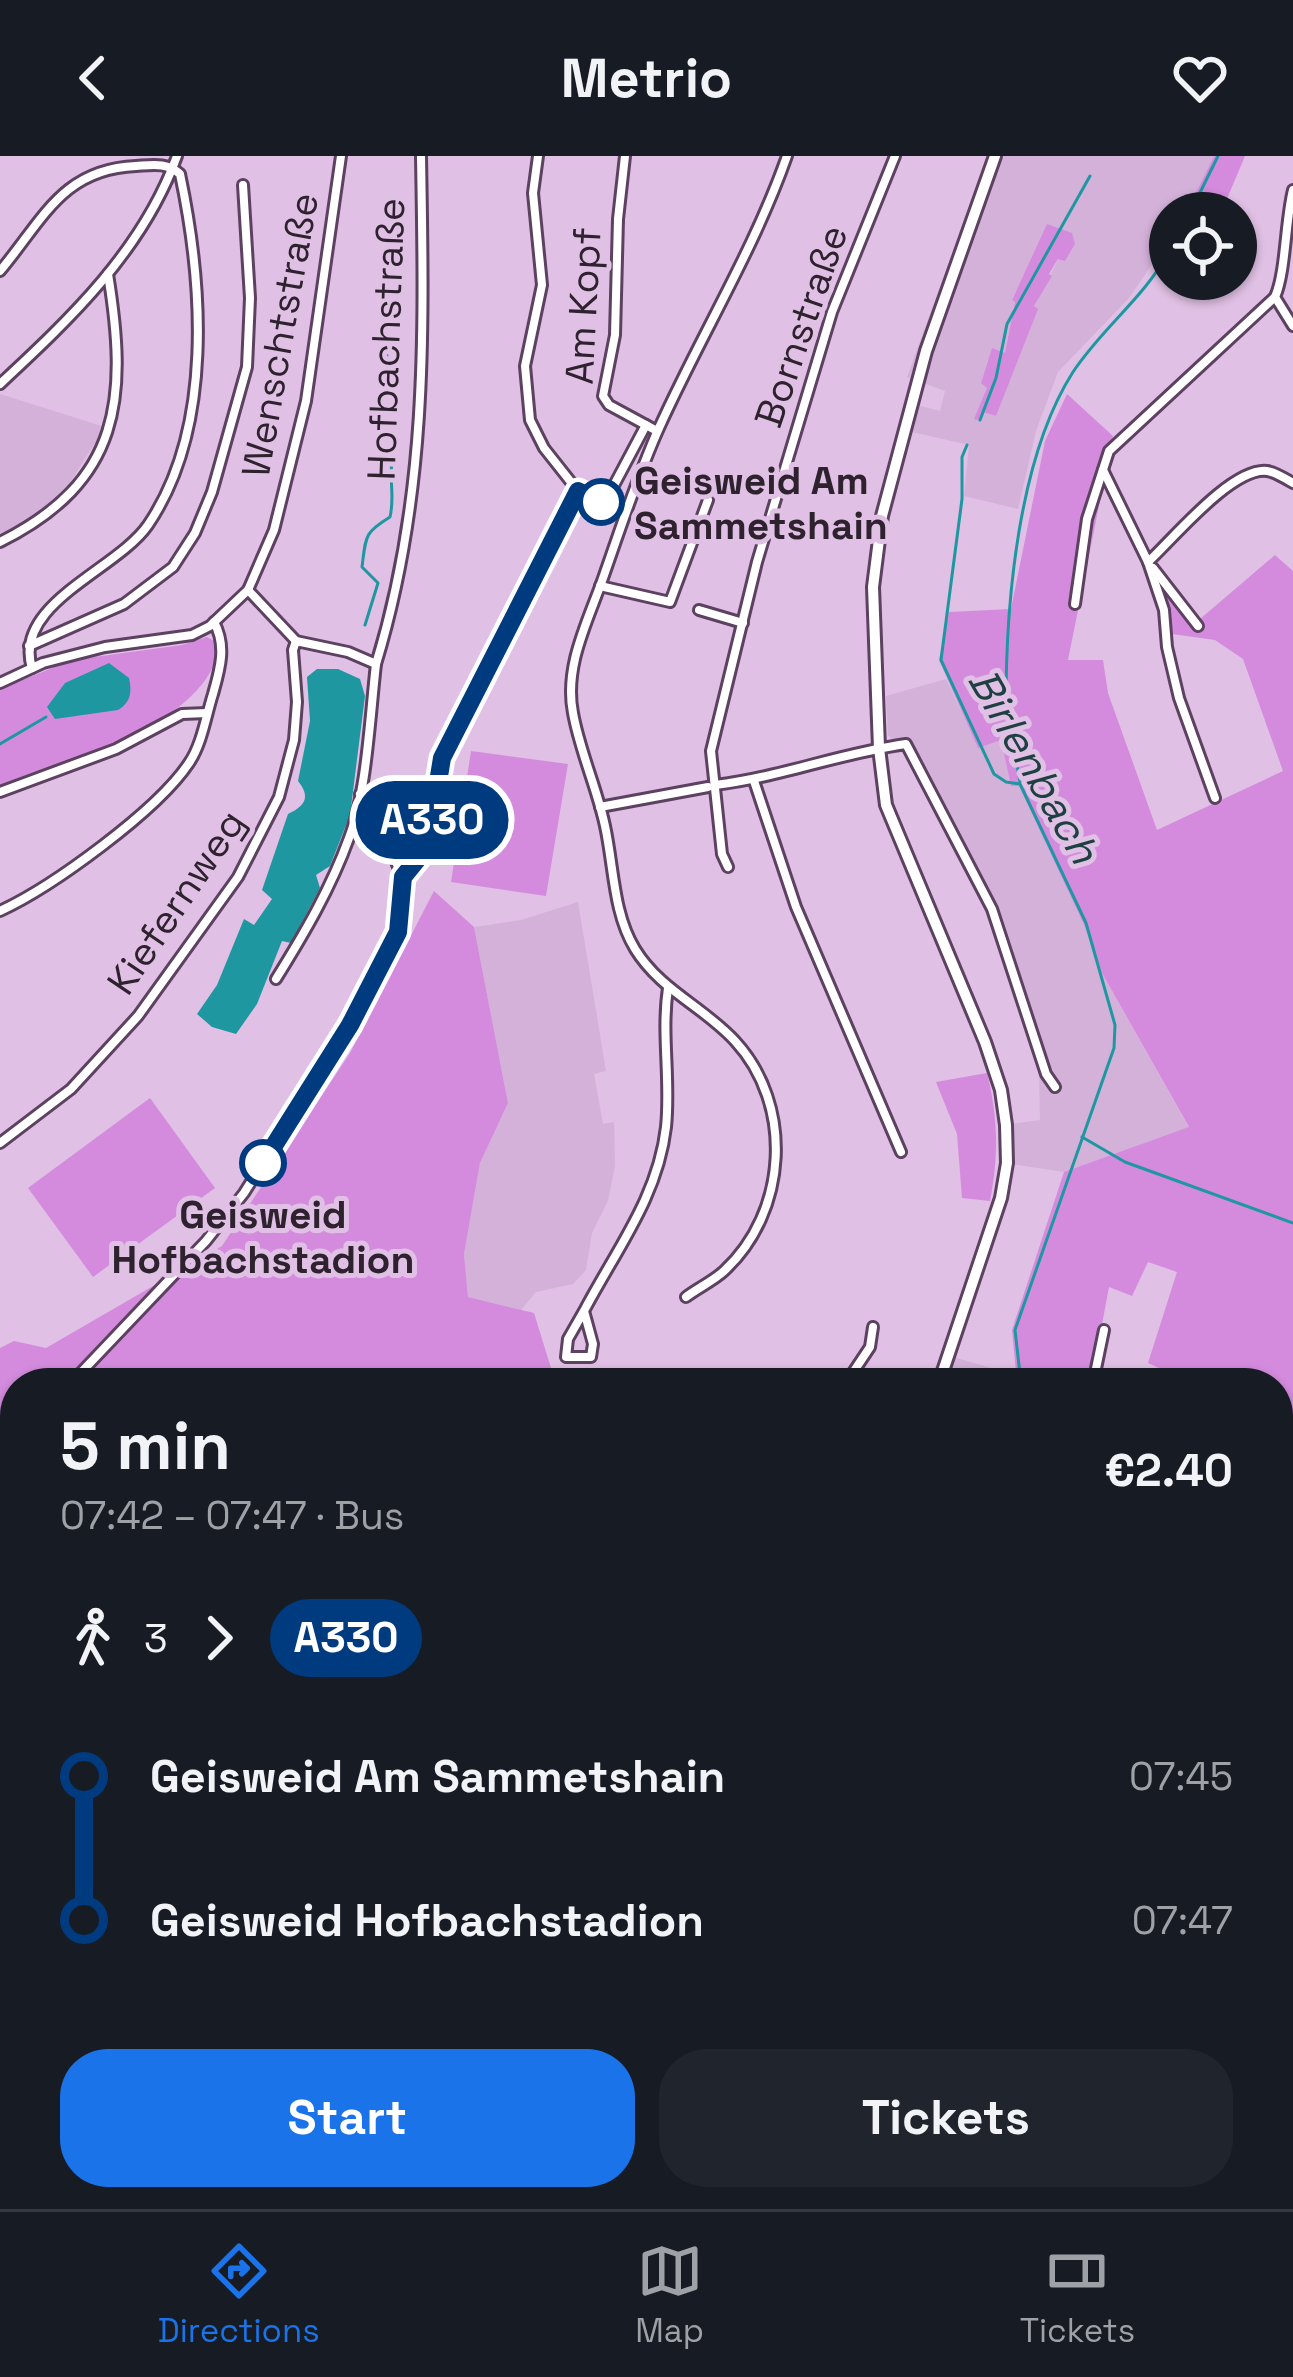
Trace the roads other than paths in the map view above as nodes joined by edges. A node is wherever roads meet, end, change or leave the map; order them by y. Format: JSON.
{"nodes":[{"id":1,"x":176,"y":156,"type":"edge"},
{"id":2,"x":341,"y":156,"type":"edge"},
{"id":3,"x":421,"y":156,"type":"edge"},
{"id":4,"x":538,"y":156,"type":"edge"},
{"id":5,"x":625,"y":156,"type":"edge"},
{"id":6,"x":787,"y":156,"type":"edge"},
{"id":7,"x":895,"y":156,"type":"edge"},
{"id":8,"x":995,"y":156,"type":"edge"},
{"id":9,"x":172,"y":167,"type":"junction"},
{"id":10,"x":243,"y":185,"type":"dead end"},
{"id":11,"x":1293,"y":190,"type":"edge"},
{"id":12,"x":0,"y":271,"type":"edge"},
{"id":13,"x":108,"y":274,"type":"junction"},
{"id":14,"x":1275,"y":297,"type":"junction"},
{"id":15,"x":1293,"y":326,"type":"edge"},
{"id":16,"x":0,"y":384,"type":"edge"},
{"id":17,"x":646,"y":425,"type":"junction"},
{"id":18,"x":657,"y":431,"type":"junction"},
{"id":19,"x":1102,"y":469,"type":"junction"},
{"id":20,"x":1293,"y":483,"type":"edge"},
{"id":21,"x":612,"y":489,"type":"dead end"},
{"id":22,"x":578,"y":491,"type":"junction"},
{"id":23,"x":708,"y":500,"type":"dead end"},
{"id":24,"x":626,"y":514,"type":"junction"},
{"id":25,"x":0,"y":542,"type":"edge"},
{"id":26,"x":1148,"y":562,"type":"junction"},
{"id":27,"x":600,"y":586,"type":"junction"},
{"id":28,"x":248,"y":590,"type":"junction"},
{"id":29,"x":1075,"y":604,"type":"dead end"},
{"id":30,"x":699,"y":610,"type":"dead end"},
{"id":31,"x":214,"y":622,"type":"junction"},
{"id":32,"x":742,"y":623,"type":"junction"},
{"id":33,"x":1198,"y":626,"type":"dead end"},
{"id":34,"x":296,"y":641,"type":"junction"},
{"id":35,"x":29,"y":646,"type":"junction"},
{"id":36,"x":376,"y":664,"type":"junction"},
{"id":37,"x":32,"y":668,"type":"junction"},
{"id":38,"x":0,"y":683,"type":"edge"},
{"id":39,"x":208,"y":713,"type":"junction"},
{"id":40,"x":879,"y":748,"type":"junction"},
{"id":41,"x":754,"y":781,"type":"junction"},
{"id":42,"x":712,"y":786,"type":"junction"},
{"id":43,"x":0,"y":791,"type":"edge"},
{"id":44,"x":360,"y":794,"type":"junction"},
{"id":45,"x":1215,"y":798,"type":"dead end"},
{"id":46,"x":600,"y":806,"type":"junction"},
{"id":47,"x":728,"y":867,"type":"dead end"},
{"id":48,"x":403,"y":877,"type":"junction"},
{"id":49,"x":0,"y":911,"type":"edge"},
{"id":50,"x":276,"y":979,"type":"dead end"},
{"id":51,"x":668,"y":988,"type":"junction"},
{"id":52,"x":1055,"y":1087,"type":"dead end"},
{"id":53,"x":0,"y":1143,"type":"edge"},
{"id":54,"x":901,"y":1152,"type":"dead end"},
{"id":55,"x":686,"y":1297,"type":"dead end"},
{"id":56,"x":584,"y":1311,"type":"junction"},
{"id":57,"x":873,"y":1327,"type":"dead end"},
{"id":58,"x":1104,"y":1330,"type":"dead end"},
{"id":59,"x":85,"y":1368,"type":"edge"},
{"id":60,"x":856,"y":1368,"type":"edge"},
{"id":61,"x":943,"y":1368,"type":"edge"},
{"id":62,"x":1096,"y":1368,"type":"edge"}],
"edges":[{"from":1,"to":9,"type":"street"},
{"from":2,"to":28,"type":"street","name":"Wenschtstraße"},
{"from":3,"to":36,"type":"street","name":"Hofbachstraße"},
{"from":4,"to":22,"type":"street"},
{"from":5,"to":17,"type":"street","name":"Am Kopf"},
{"from":6,"to":18,"type":"street"},
{"from":7,"to":32,"type":"street","name":"Bornstraße"},
{"from":8,"to":40,"type":"main road"},
{"from":9,"to":12,"type":"street"},
{"from":9,"to":13,"type":"street"},
{"from":9,"to":35,"type":"street"},
{"from":10,"to":35,"type":"street"},
{"from":11,"to":14,"type":"street"},
{"from":13,"to":16,"type":"street"},
{"from":13,"to":25,"type":"street"},
{"from":14,"to":15,"type":"street"},
{"from":14,"to":19,"type":"street"},
{"from":17,"to":18,"type":"street","name":"Am Kopf"},
{"from":17,"to":21,"type":"street"},
{"from":18,"to":24,"type":"street"},
{"from":19,"to":26,"type":"street"},
{"from":19,"to":29,"type":"street"},
{"from":20,"to":26,"type":"street"},
{"from":22,"to":24,"type":"street"},
{"from":22,"to":48,"type":"street"},
{"from":23,"to":27,"type":"street"},
{"from":24,"to":27,"type":"street"},
{"from":26,"to":33,"type":"street"},
{"from":26,"to":45,"type":"street"},
{"from":27,"to":46,"type":"street"},
{"from":28,"to":31,"type":"street"},
{"from":28,"to":34,"type":"street"},
{"from":30,"to":32,"type":"street"},
{"from":31,"to":37,"type":"street"},
{"from":31,"to":39,"type":"street"},
{"from":32,"to":42,"type":"street","name":"Bornstraße"},
{"from":34,"to":36,"type":"street"},
{"from":34,"to":53,"type":"street","name":"Kiefernweg"},
{"from":35,"to":37,"type":"street"},
{"from":36,"to":44,"type":"street","name":"Hofbachstraße"},
{"from":37,"to":38,"type":"street"},
{"from":39,"to":43,"type":"street"},
{"from":39,"to":49,"type":"street"},
{"from":40,"to":41,"type":"street"},
{"from":40,"to":52,"type":"street"},
{"from":40,"to":61,"type":"main road"},
{"from":41,"to":42,"type":"street"},
{"from":41,"to":54,"type":"street"},
{"from":42,"to":46,"type":"street"},
{"from":42,"to":47,"type":"street","name":"Bornstraße"},
{"from":44,"to":48,"type":"street"},
{"from":44,"to":50,"type":"street","name":"Hofbachstraße"},
{"from":46,"to":51,"type":"street"},
{"from":48,"to":59,"type":"street"},
{"from":51,"to":55,"type":"street"},
{"from":51,"to":56,"type":"street"},
{"from":56,"to":56,"type":"street"},
{"from":57,"to":60,"type":"street"},
{"from":58,"to":62,"type":"street"}]}
